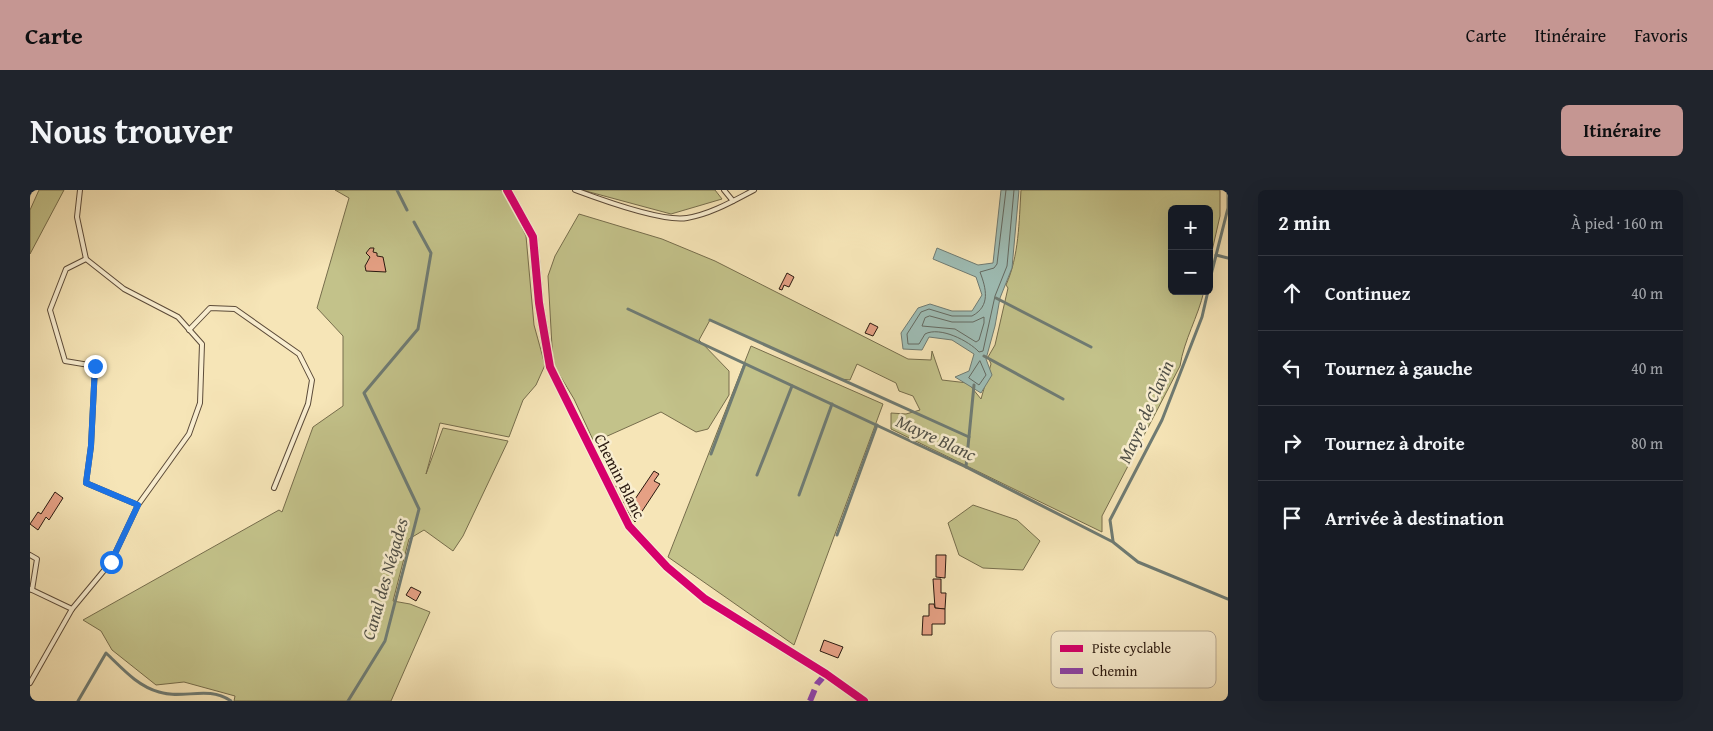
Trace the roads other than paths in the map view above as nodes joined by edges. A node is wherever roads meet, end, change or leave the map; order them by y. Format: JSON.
{"nodes":[{"id":1,"x":80,"y":190,"type":"edge"},
{"id":2,"x":507,"y":190,"type":"edge"},
{"id":3,"x":575,"y":190,"type":"edge"},
{"id":4,"x":724,"y":190,"type":"edge"},
{"id":5,"x":754,"y":190,"type":"edge"},
{"id":6,"x":733,"y":201,"type":"junction"},
{"id":7,"x":86,"y":259,"type":"junction"},
{"id":8,"x":189,"y":330,"type":"junction"},
{"id":9,"x":274,"y":488,"type":"dead end"},
{"id":10,"x":138,"y":505,"type":"junction"},
{"id":11,"x":30,"y":555,"type":"edge"},
{"id":12,"x":31,"y":590,"type":"edge"},
{"id":13,"x":72,"y":609,"type":"junction"},
{"id":14,"x":30,"y":683,"type":"edge"},
{"id":15,"x":864,"y":701,"type":"edge"}],
"edges":[{"from":1,"to":7,"type":"lane"},
{"from":2,"to":15,"type":"street","name":"Chemin Blanc"},
{"from":3,"to":6,"type":"lane"},
{"from":4,"to":6,"type":"lane"},
{"from":5,"to":6,"type":"lane"},
{"from":7,"to":8,"type":"lane"},
{"from":7,"to":10,"type":"lane"},
{"from":8,"to":9,"type":"lane"},
{"from":8,"to":10,"type":"lane"},
{"from":10,"to":13,"type":"lane"},
{"from":11,"to":12,"type":"lane"},
{"from":12,"to":13,"type":"lane"},
{"from":13,"to":14,"type":"lane"}]}
